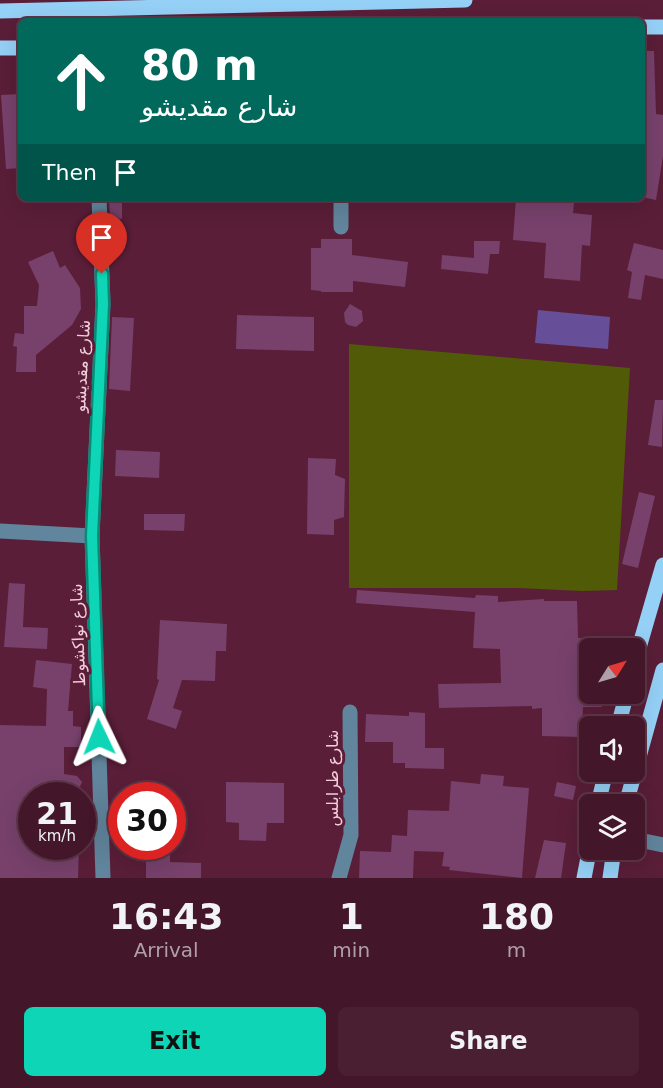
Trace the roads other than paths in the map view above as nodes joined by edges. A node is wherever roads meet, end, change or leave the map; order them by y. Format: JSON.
{"nodes":[{"id":1,"x":465,"y":0,"type":"edge"},
{"id":2,"x":0,"y":11,"type":"edge"},
{"id":3,"x":645,"y":27,"type":"edge"},
{"id":4,"x":663,"y":27,"type":"edge"},
{"id":5,"x":0,"y":48,"type":"edge"},
{"id":6,"x":18,"y":48,"type":"edge"},
{"id":7,"x":99,"y":201,"type":"edge"},
{"id":8,"x":341,"y":201,"type":"edge"},
{"id":9,"x":341,"y":227,"type":"dead end"},
{"id":10,"x":0,"y":531,"type":"edge"},
{"id":11,"x":92,"y":536,"type":"junction"},
{"id":12,"x":663,"y":565,"type":"edge"},
{"id":13,"x":642,"y":638,"type":"edge"},
{"id":14,"x":663,"y":670,"type":"edge"},
{"id":15,"x":350,"y":712,"type":"dead end"},
{"id":16,"x":629,"y":794,"type":"edge"},
{"id":17,"x":645,"y":841,"type":"edge"},
{"id":18,"x":663,"y":845,"type":"edge"},
{"id":19,"x":587,"y":860,"type":"edge"},
{"id":20,"x":612,"y":860,"type":"edge"},
{"id":21,"x":102,"y":878,"type":"edge"},
{"id":22,"x":339,"y":878,"type":"edge"},
{"id":23,"x":584,"y":878,"type":"edge"},
{"id":24,"x":610,"y":878,"type":"edge"}],
"edges":[{"from":1,"to":2,"type":"main road"},
{"from":3,"to":4,"type":"main road"},
{"from":5,"to":6,"type":"main road"},
{"from":7,"to":11,"type":"street","name":"شارع مقديشو"},
{"from":8,"to":9,"type":"street"},
{"from":10,"to":11,"type":"street"},
{"from":11,"to":21,"type":"street","name":"شارع نواكشوط"},
{"from":12,"to":13,"type":"main road"},
{"from":14,"to":16,"type":"main road"},
{"from":15,"to":22,"type":"street","name":"شارع طرابلس"},
{"from":17,"to":18,"type":"street"},
{"from":19,"to":23,"type":"main road"},
{"from":20,"to":24,"type":"main road"}]}
